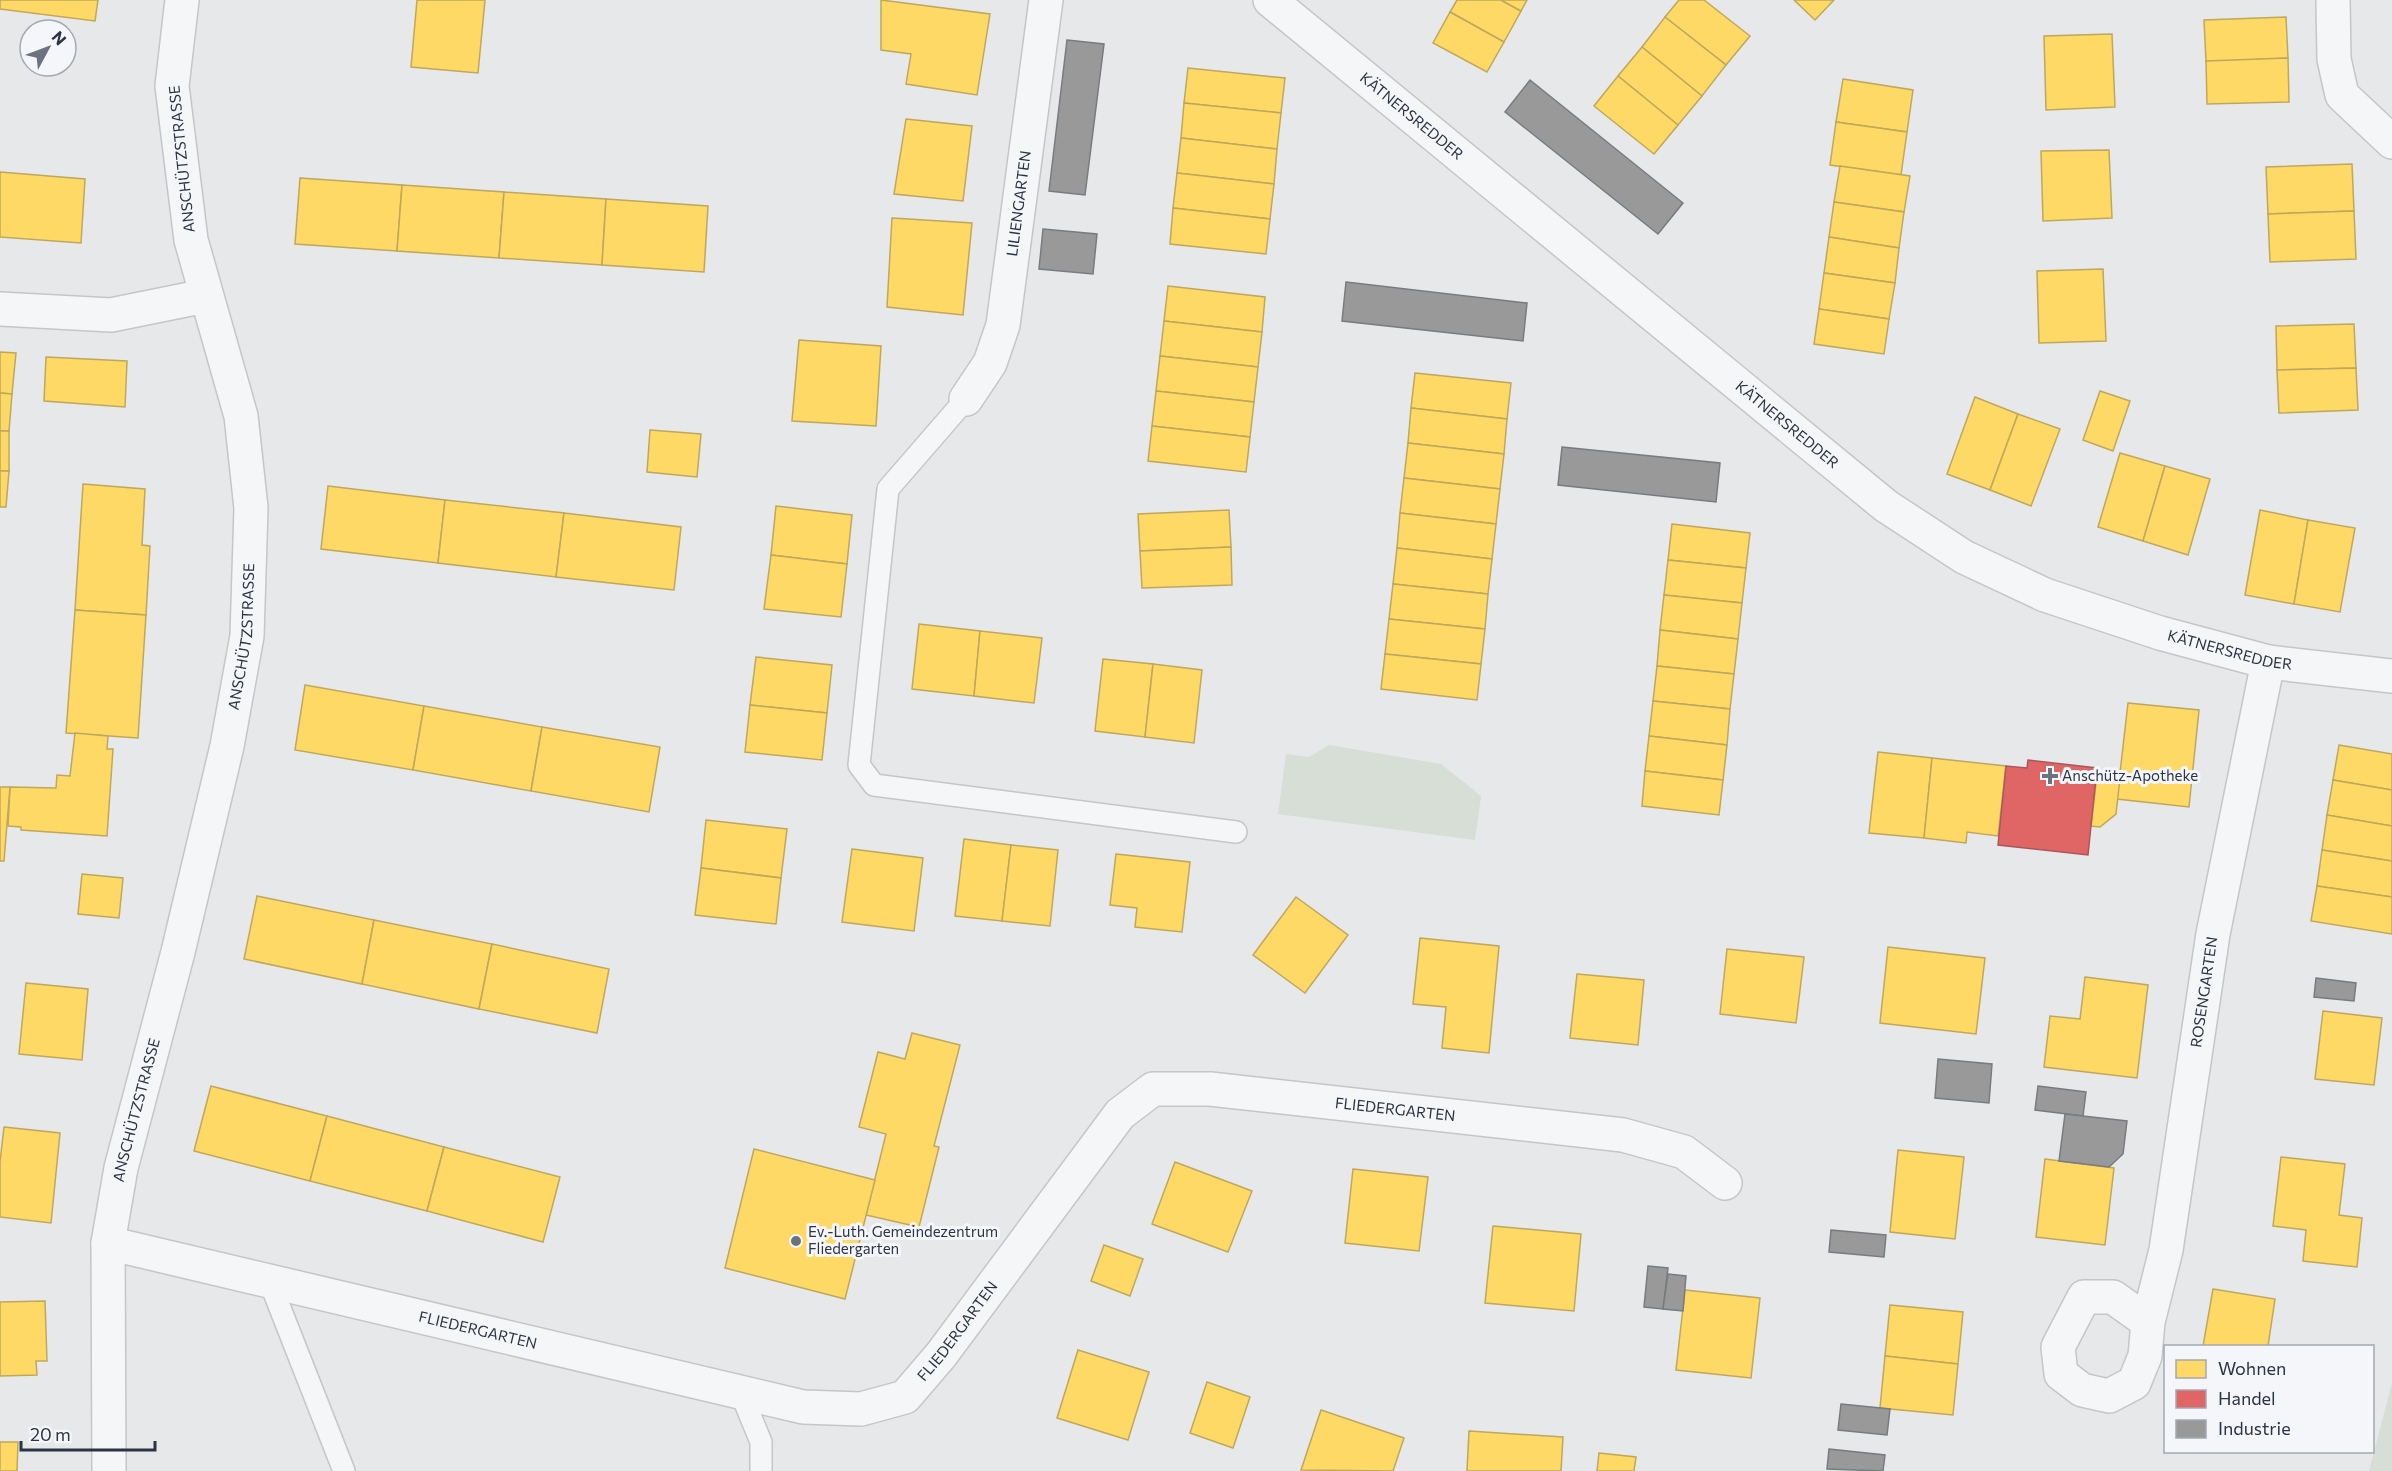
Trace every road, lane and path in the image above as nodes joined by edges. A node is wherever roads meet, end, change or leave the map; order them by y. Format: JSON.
{"nodes":[{"id":1,"x":182,"y":0,"type":"edge"},
{"id":2,"x":1046,"y":0,"type":"edge"},
{"id":3,"x":1270,"y":0,"type":"edge"},
{"id":4,"x":2333,"y":0,"type":"edge"},
{"id":5,"x":2392,"y":142,"type":"edge"},
{"id":6,"x":205,"y":296,"type":"junction"},
{"id":7,"x":0,"y":309,"type":"edge"},
{"id":8,"x":966,"y":399,"type":"joint"},
{"id":9,"x":2268,"y":662,"type":"junction"},
{"id":10,"x":2392,"y":676,"type":"edge"},
{"id":11,"x":1236,"y":832,"type":"dead end"},
{"id":12,"x":1725,"y":1183,"type":"dead end"},
{"id":13,"x":108,"y":1254,"type":"junction"},
{"id":14,"x":269,"y":1280,"type":"junction"},
{"id":15,"x":2148,"y":1322,"type":"dead end"},
{"id":16,"x":740,"y":1391,"type":"junction"},
{"id":17,"x":109,"y":1471,"type":"edge"},
{"id":18,"x":344,"y":1471,"type":"edge"},
{"id":19,"x":761,"y":1471,"type":"edge"}],
"edges":[{"from":1,"to":6,"type":"street","name":"ANSCHÜTZSTRASSE"},
{"from":2,"to":8,"type":"street","name":"LILIENGARTEN"},
{"from":3,"to":9,"type":"street","name":"KÄTNERSREDDER"},
{"from":4,"to":5,"type":"street"},
{"from":6,"to":7,"type":"street"},
{"from":6,"to":13,"type":"street","name":"ANSCHÜTZSTRASSE"},
{"from":8,"to":11,"type":"lane"},
{"from":9,"to":10,"type":"street","name":"KÄTNERSREDDER"},
{"from":9,"to":15,"type":"street","name":"ROSENGARTEN"},
{"from":12,"to":16,"type":"street","name":"FLIEDERGARTEN"},
{"from":13,"to":14,"type":"street","name":"FLIEDERGARTEN"},
{"from":13,"to":17,"type":"street","name":"ANSCHÜTZSTRASSE"},
{"from":14,"to":16,"type":"street","name":"FLIEDERGARTEN"},
{"from":14,"to":18,"type":"lane"},
{"from":16,"to":19,"type":"lane"}]}
